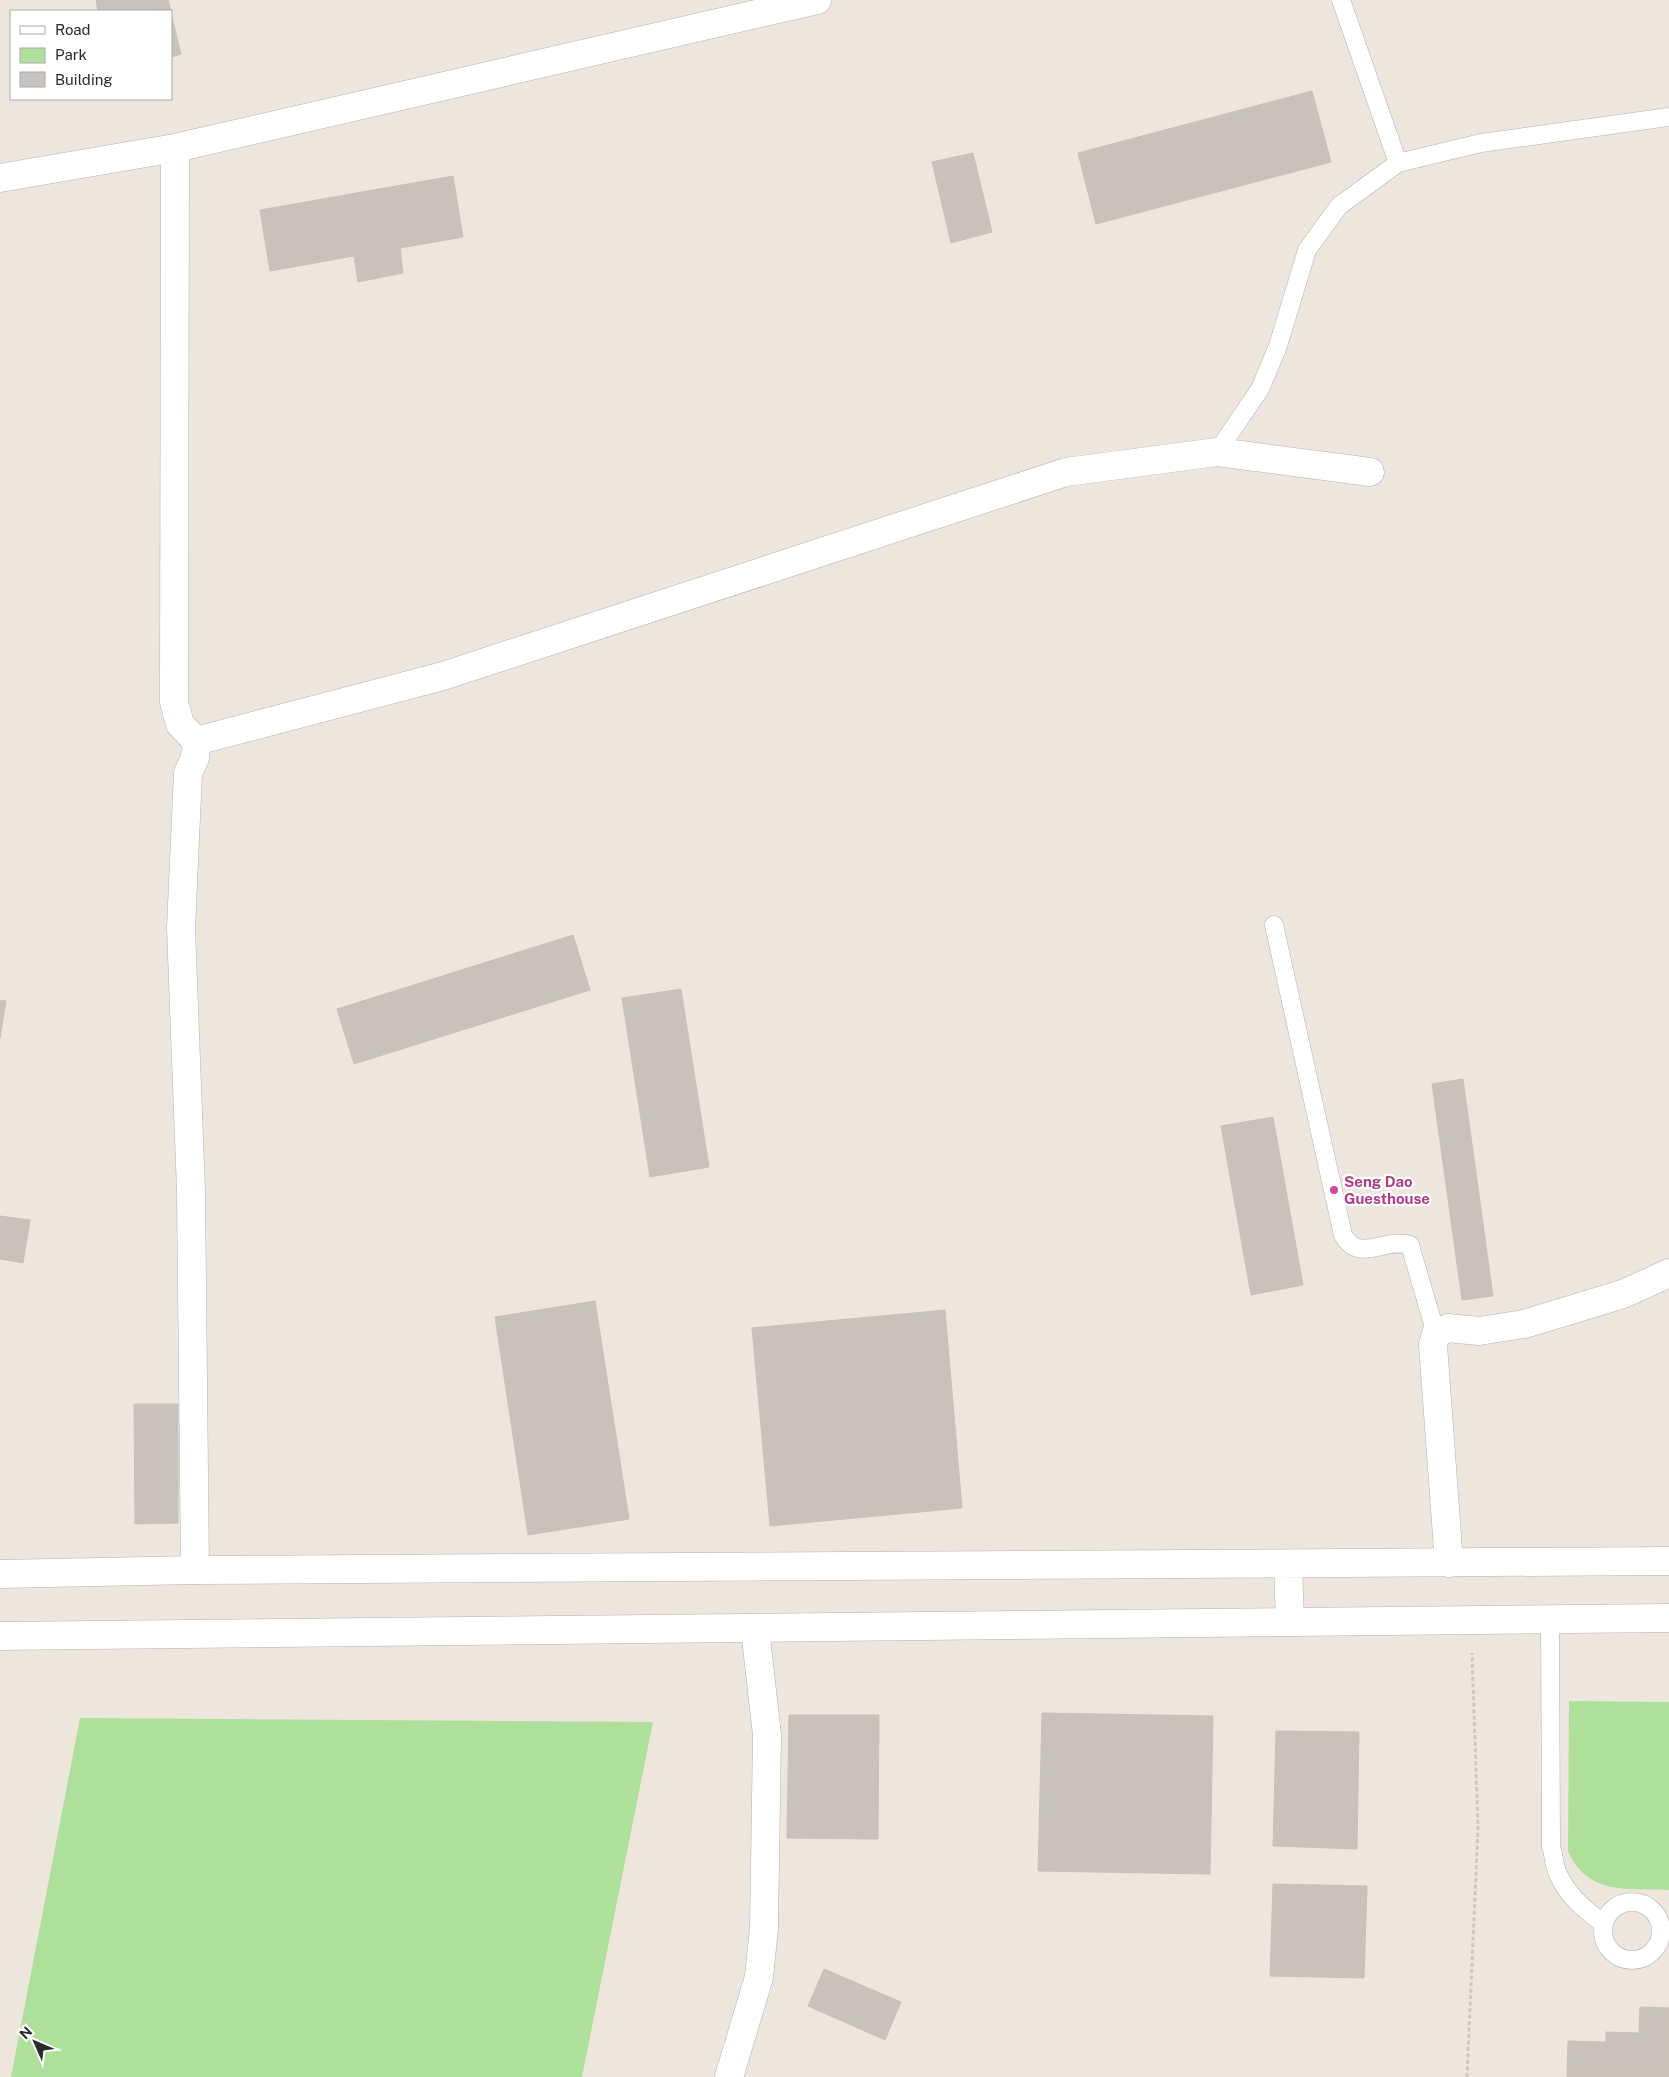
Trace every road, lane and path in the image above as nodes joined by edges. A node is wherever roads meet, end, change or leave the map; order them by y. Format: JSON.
{"nodes":[{"id":1,"x":817,"y":0,"type":"edge"},
{"id":2,"x":1342,"y":0,"type":"edge"},
{"id":3,"x":1669,"y":117,"type":"edge"},
{"id":4,"x":176,"y":148,"type":"junction"},
{"id":5,"x":1398,"y":163,"type":"junction"},
{"id":6,"x":0,"y":178,"type":"edge"},
{"id":7,"x":1217,"y":452,"type":"junction"},
{"id":8,"x":1370,"y":472,"type":"dead end"},
{"id":9,"x":196,"y":741,"type":"junction"},
{"id":10,"x":1274,"y":925,"type":"dead end"},
{"id":11,"x":1669,"y":1273,"type":"edge"},
{"id":12,"x":1436,"y":1334,"type":"junction"},
{"id":13,"x":1669,"y":1562,"type":"edge"},
{"id":14,"x":1288,"y":1564,"type":"junction"},
{"id":15,"x":1449,"y":1564,"type":"junction"},
{"id":16,"x":195,"y":1570,"type":"junction"},
{"id":17,"x":0,"y":1574,"type":"edge"},
{"id":18,"x":1669,"y":1618,"type":"edge"},
{"id":19,"x":1550,"y":1619,"type":"junction"},
{"id":20,"x":1471,"y":1620,"type":"junction"},
{"id":21,"x":1290,"y":1622,"type":"junction"},
{"id":22,"x":755,"y":1629,"type":"junction"},
{"id":23,"x":1,"y":1640,"type":"edge"},
{"id":24,"x":1604,"y":1924,"type":"dead end"},
{"id":25,"x":729,"y":2077,"type":"edge"},
{"id":26,"x":1467,"y":2077,"type":"edge"}],
"edges":[{"from":1,"to":4,"type":"street"},
{"from":2,"to":5,"type":"lane"},
{"from":3,"to":5,"type":"lane"},
{"from":4,"to":6,"type":"street"},
{"from":4,"to":9,"type":"street"},
{"from":5,"to":7,"type":"lane"},
{"from":7,"to":8,"type":"street"},
{"from":7,"to":9,"type":"street"},
{"from":9,"to":16,"type":"street"},
{"from":10,"to":12,"type":"lane"},
{"from":11,"to":12,"type":"street"},
{"from":12,"to":15,"type":"street"},
{"from":13,"to":15,"type":"street"},
{"from":14,"to":15,"type":"street"},
{"from":14,"to":16,"type":"street"},
{"from":14,"to":21,"type":"street"},
{"from":16,"to":17,"type":"street"},
{"from":18,"to":19,"type":"street"},
{"from":19,"to":20,"type":"street"},
{"from":19,"to":24,"type":"lane"},
{"from":20,"to":21,"type":"street"},
{"from":20,"to":26,"type":"path"},
{"from":21,"to":22,"type":"street"},
{"from":22,"to":23,"type":"street"},
{"from":22,"to":25,"type":"street"}]}
